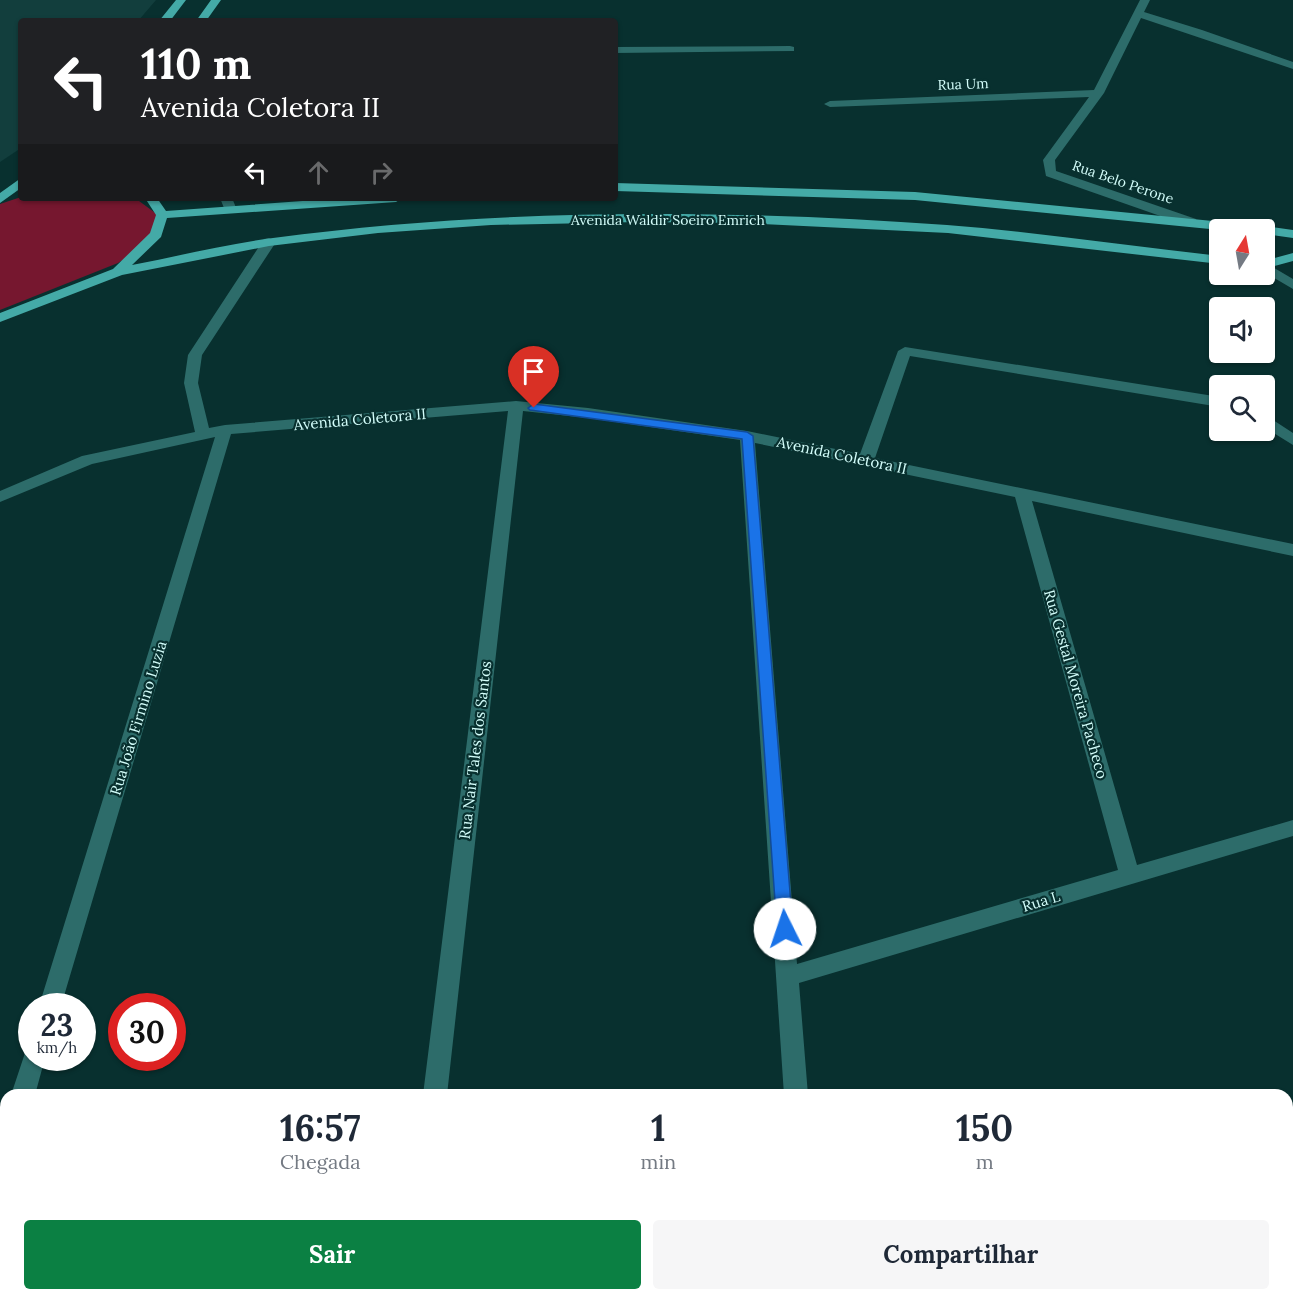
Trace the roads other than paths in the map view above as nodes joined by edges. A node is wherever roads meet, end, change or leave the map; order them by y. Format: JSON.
{"nodes":[{"id":1,"x":181,"y":0,"type":"edge"},
{"id":2,"x":216,"y":0,"type":"edge"},
{"id":3,"x":1144,"y":0,"type":"edge"},
{"id":4,"x":1138,"y":14,"type":"junction"},
{"id":5,"x":166,"y":18,"type":"edge"},
{"id":6,"x":203,"y":18,"type":"edge"},
{"id":7,"x":790,"y":49,"type":"dead end"},
{"id":8,"x":618,"y":50,"type":"edge"},
{"id":9,"x":1293,"y":66,"type":"edge"},
{"id":10,"x":1098,"y":93,"type":"junction"},
{"id":11,"x":830,"y":104,"type":"dead end"},
{"id":12,"x":18,"y":185,"type":"edge"},
{"id":13,"x":618,"y":187,"type":"edge"},
{"id":14,"x":18,"y":198,"type":"edge"},
{"id":15,"x":0,"y":201,"type":"edge"},
{"id":16,"x":153,"y":201,"type":"edge"},
{"id":17,"x":312,"y":201,"type":"edge"},
{"id":18,"x":228,"y":204,"type":"edge"},
{"id":19,"x":162,"y":215,"type":"junction"},
{"id":20,"x":1191,"y":222,"type":"junction"},
{"id":21,"x":1209,"y":224,"type":"edge"},
{"id":22,"x":1275,"y":232,"type":"edge"},
{"id":23,"x":1293,"y":234,"type":"edge"},
{"id":24,"x":269,"y":242,"type":"junction"},
{"id":25,"x":1293,"y":257,"type":"edge"},
{"id":26,"x":1209,"y":259,"type":"edge"},
{"id":27,"x":1275,"y":263,"type":"edge"},
{"id":28,"x":1275,"y":267,"type":"edge"},
{"id":29,"x":1293,"y":268,"type":"edge"},
{"id":30,"x":118,"y":272,"type":"junction"},
{"id":31,"x":1275,"y":273,"type":"edge"},
{"id":32,"x":1293,"y":285,"type":"edge"},
{"id":33,"x":0,"y":318,"type":"edge"},
{"id":34,"x":1209,"y":400,"type":"edge"},
{"id":35,"x":516,"y":406,"type":"junction"},
{"id":36,"x":1275,"y":427,"type":"edge"},
{"id":37,"x":225,"y":430,"type":"junction"},
{"id":38,"x":203,"y":434,"type":"junction"},
{"id":39,"x":747,"y":436,"type":"junction"},
{"id":40,"x":1293,"y":440,"type":"edge"},
{"id":41,"x":866,"y":461,"type":"junction"},
{"id":42,"x":1022,"y":493,"type":"junction"},
{"id":43,"x":0,"y":496,"type":"edge"},
{"id":44,"x":1293,"y":550,"type":"edge"},
{"id":45,"x":1293,"y":828,"type":"edge"},
{"id":46,"x":1130,"y":875,"type":"junction"},
{"id":47,"x":789,"y":976,"type":"junction"},
{"id":48,"x":54,"y":993,"type":"edge"},
{"id":49,"x":30,"y":1071,"type":"edge"},
{"id":50,"x":25,"y":1089,"type":"edge"},
{"id":51,"x":436,"y":1089,"type":"edge"},
{"id":52,"x":796,"y":1089,"type":"edge"}],
"edges":[{"from":1,"to":5,"type":"main road"},
{"from":2,"to":6,"type":"main road"},
{"from":3,"to":4,"type":"street","name":"Rua Belo Perone"},
{"from":4,"to":9,"type":"street"},
{"from":4,"to":10,"type":"street","name":"Rua Belo Perone"},
{"from":7,"to":8,"type":"street"},
{"from":10,"to":11,"type":"street","name":"Rua Um"},
{"from":10,"to":20,"type":"street","name":"Rua Belo Perone"},
{"from":12,"to":15,"type":"main road"},
{"from":13,"to":20,"type":"main road","name":"Avenida Waldir Soeiro Emrich"},
{"from":14,"to":15,"type":"main road"},
{"from":16,"to":19,"type":"main road"},
{"from":17,"to":18,"type":"main road"},
{"from":18,"to":19,"type":"main road"},
{"from":19,"to":30,"type":"main road"},
{"from":20,"to":21,"type":"main road","name":"Avenida Waldir Soeiro Emrich"},
{"from":22,"to":23,"type":"main road"},
{"from":24,"to":26,"type":"main road","name":"Avenida Waldir Soeiro Emrich"},
{"from":24,"to":30,"type":"main road","name":"Avenida Waldir Soeiro Emrich"},
{"from":24,"to":38,"type":"street"},
{"from":25,"to":27,"type":"main road"},
{"from":28,"to":29,"type":"main road"},
{"from":30,"to":33,"type":"main road"},
{"from":31,"to":32,"type":"street"},
{"from":34,"to":41,"type":"street"},
{"from":35,"to":37,"type":"street","name":"Avenida Coletora II"},
{"from":35,"to":39,"type":"street","name":"Avenida Coletora II"},
{"from":35,"to":51,"type":"street","name":"Rua Nair Tales dos Santos"},
{"from":36,"to":40,"type":"street"},
{"from":37,"to":38,"type":"street","name":"Avenida Coletora II"},
{"from":37,"to":48,"type":"street","name":"Rua João Firmino Luzia"},
{"from":38,"to":43,"type":"street","name":"Avenida Coletora II"},
{"from":39,"to":41,"type":"street","name":"Avenida Coletora II"},
{"from":39,"to":47,"type":"street"},
{"from":41,"to":42,"type":"street","name":"Avenida Coletora II"},
{"from":42,"to":44,"type":"street","name":"Avenida Coletora II"},
{"from":42,"to":46,"type":"street","name":"Rua Gestal Moreira Pacheco"},
{"from":45,"to":46,"type":"street","name":"Rua L"},
{"from":46,"to":47,"type":"street","name":"Rua L"},
{"from":47,"to":52,"type":"street"},
{"from":49,"to":50,"type":"street"}]}
